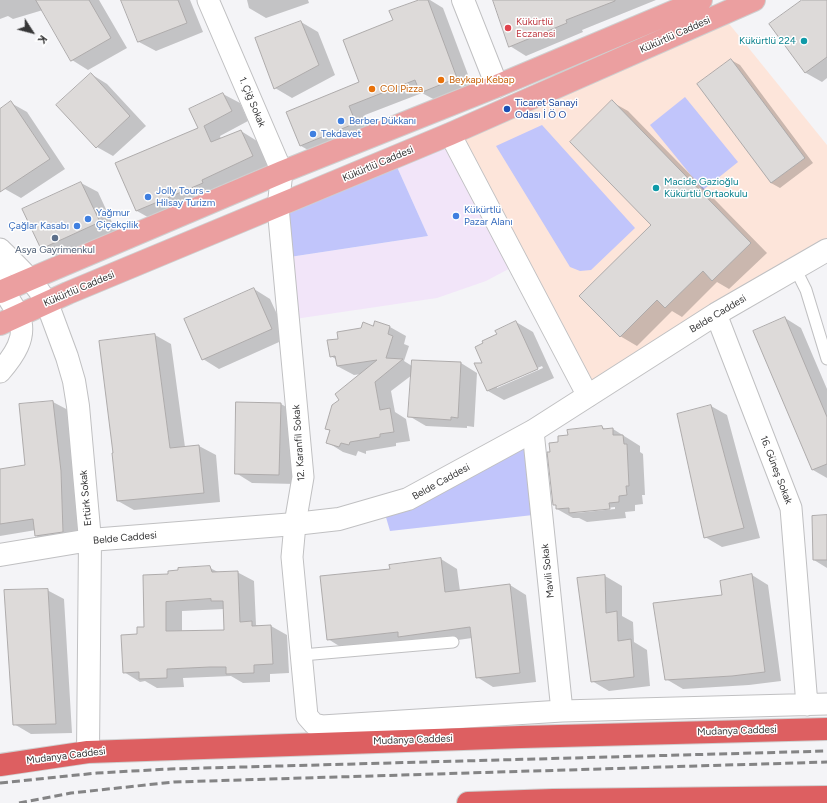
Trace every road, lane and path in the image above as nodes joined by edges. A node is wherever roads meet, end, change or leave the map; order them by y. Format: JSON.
{"nodes":[{"id":1,"x":208,"y":0,"type":"edge"},
{"id":2,"x":463,"y":0,"type":"edge"},
{"id":3,"x":701,"y":0,"type":"edge"},
{"id":4,"x":754,"y":0,"type":"edge"},
{"id":5,"x":497,"y":86,"type":"junction"},
{"id":6,"x":450,"y":134,"type":"junction"},
{"id":7,"x":282,"y":172,"type":"junction"},
{"id":8,"x":278,"y":207,"type":"junction"},
{"id":9,"x":0,"y":249,"type":"edge"},
{"id":10,"x":827,"y":250,"type":"edge"},
{"id":11,"x":795,"y":268,"type":"junction"},
{"id":12,"x":31,"y":280,"type":"junction"},
{"id":13,"x":1,"y":286,"type":"edge"},
{"id":14,"x":47,"y":303,"type":"junction"},
{"id":15,"x":716,"y":314,"type":"junction"},
{"id":16,"x":9,"y":320,"type":"edge"},
{"id":17,"x":827,"y":359,"type":"edge"},
{"id":18,"x":0,"y":372,"type":"edge"},
{"id":19,"x":588,"y":396,"type":"junction"},
{"id":20,"x":534,"y":431,"type":"junction"},
{"id":21,"x":295,"y":524,"type":"junction"},
{"id":22,"x":90,"y":540,"type":"junction"},
{"id":23,"x":0,"y":555,"type":"edge"},
{"id":24,"x":453,"y":642,"type":"dead end"},
{"id":25,"x":302,"y":655,"type":"junction"},
{"id":26,"x":817,"y":704,"type":"edge"},
{"id":27,"x":562,"y":712,"type":"junction"},
{"id":28,"x":827,"y":728,"type":"edge"},
{"id":29,"x":88,"y":752,"type":"junction"},
{"id":30,"x":0,"y":766,"type":"edge"},
{"id":31,"x":827,"y":796,"type":"edge"},
{"id":32,"x":468,"y":803,"type":"edge"}],
"edges":[{"from":1,"to":7,"type":"street","name":"1. Çiğ Sokak"},
{"from":2,"to":5,"type":"street"},
{"from":3,"to":5,"type":"main road"},
{"from":4,"to":6,"type":"main road","name":"Kükürtlü Caddesi"},
{"from":5,"to":7,"type":"main road"},
{"from":6,"to":8,"type":"main road","name":"Kükürtlü Caddesi"},
{"from":6,"to":19,"type":"street"},
{"from":7,"to":8,"type":"street","name":"1. Çiğ Sokak"},
{"from":7,"to":12,"type":"main road"},
{"from":8,"to":14,"type":"main road","name":"Kükürtlü Caddesi"},
{"from":8,"to":21,"type":"street","name":"12. Karanfil Sokak"},
{"from":9,"to":12,"type":"street","name":"Ertürk Sokak"},
{"from":10,"to":11,"type":"street","name":"Belde Caddesi"},
{"from":11,"to":15,"type":"street","name":"Belde Caddesi"},
{"from":11,"to":17,"type":"lane"},
{"from":12,"to":13,"type":"main road"},
{"from":12,"to":14,"type":"street","name":"Ertürk Sokak"},
{"from":13,"to":16,"type":"street"},
{"from":14,"to":16,"type":"main road","name":"Kükürtlü Caddesi"},
{"from":14,"to":22,"type":"street","name":"Ertürk Sokak"},
{"from":15,"to":19,"type":"street","name":"Belde Caddesi"},
{"from":15,"to":26,"type":"street","name":"16. Güneş Sokak"},
{"from":16,"to":18,"type":"street"},
{"from":19,"to":20,"type":"street","name":"Belde Caddesi"},
{"from":20,"to":21,"type":"street","name":"Belde Caddesi"},
{"from":20,"to":27,"type":"street","name":"Mavili Sokak"},
{"from":21,"to":22,"type":"street","name":"Belde Caddesi"},
{"from":21,"to":25,"type":"street","name":"12. Karanfil Sokak"},
{"from":22,"to":23,"type":"street","name":"Belde Caddesi"},
{"from":22,"to":29,"type":"street","name":"Ertürk Sokak"},
{"from":24,"to":25,"type":"lane"},
{"from":25,"to":27,"type":"street","name":"12. Karanfil Sokak"},
{"from":26,"to":27,"type":"street"},
{"from":28,"to":29,"type":"highway","name":"Mudanya Caddesi"},
{"from":29,"to":30,"type":"highway","name":"Mudanya Caddesi"},
{"from":31,"to":32,"type":"highway"}]}
